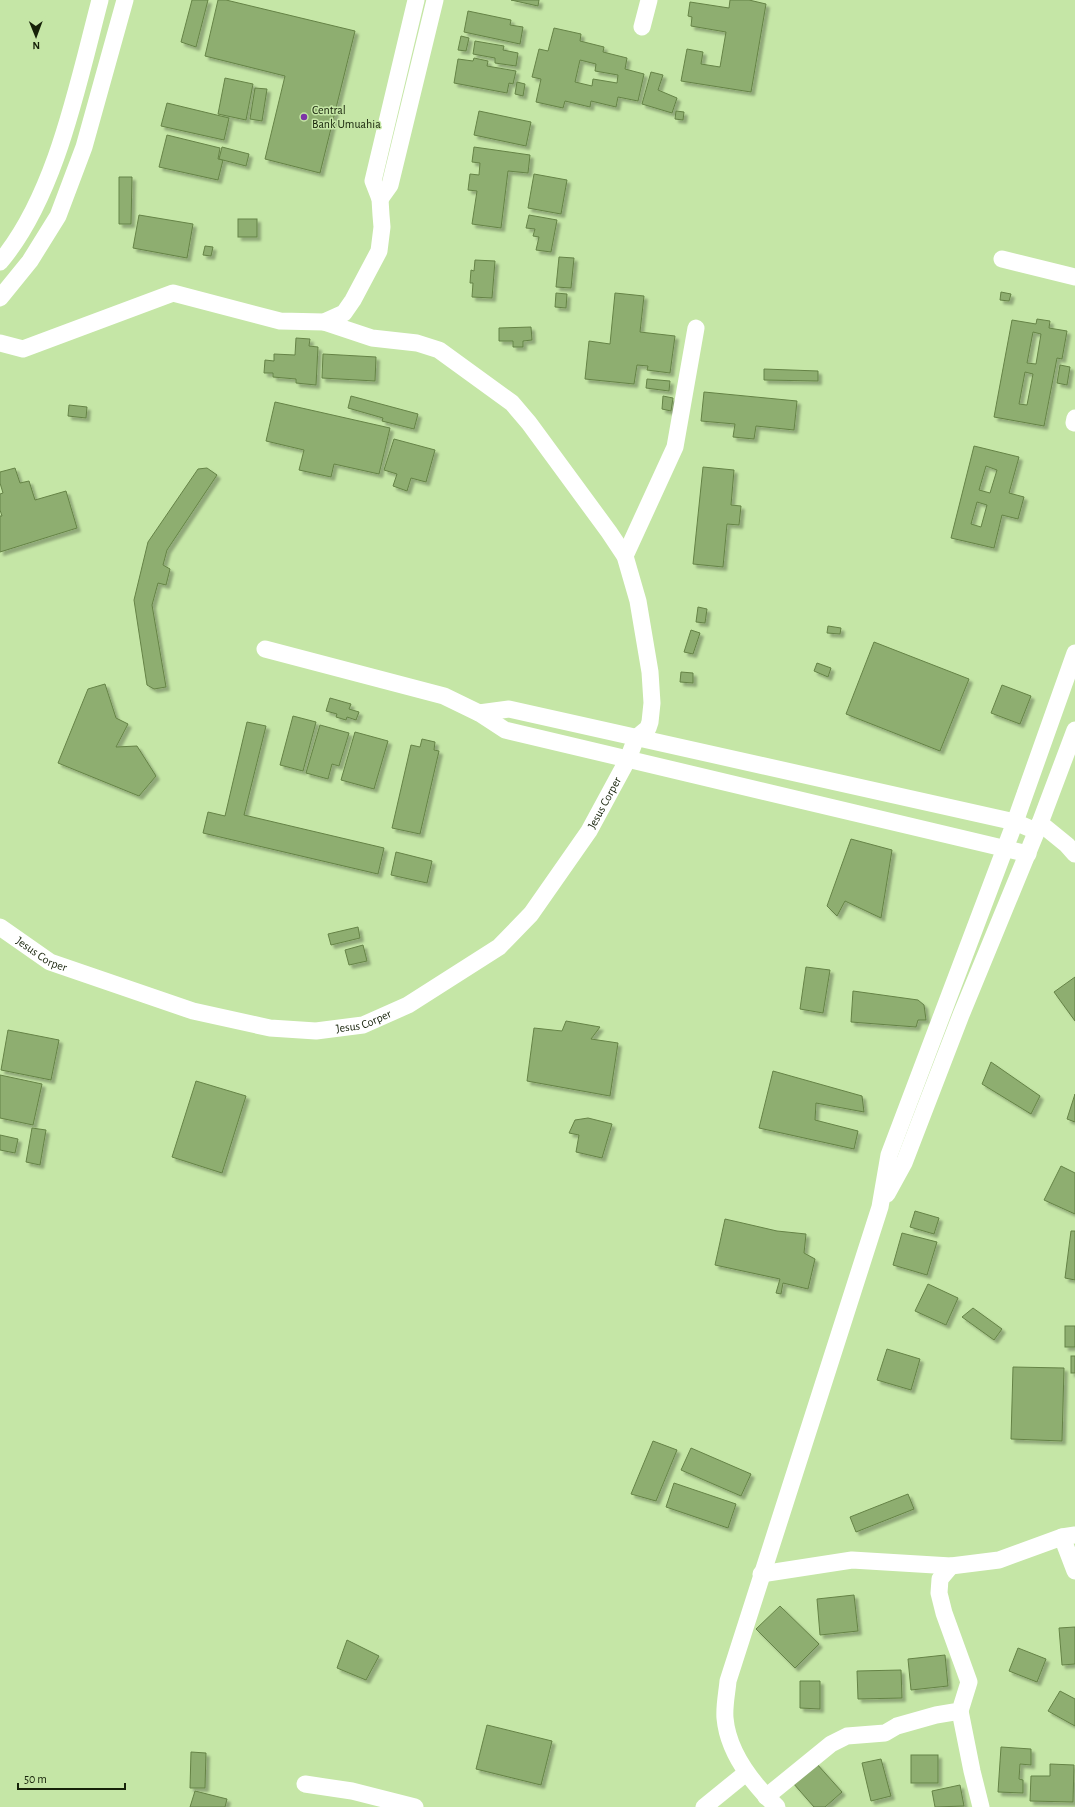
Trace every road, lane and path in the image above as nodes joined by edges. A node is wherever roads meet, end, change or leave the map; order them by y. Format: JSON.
{"nodes":[{"id":1,"x":100,"y":0,"type":"edge"},
{"id":2,"x":125,"y":0,"type":"edge"},
{"id":3,"x":416,"y":0,"type":"edge"},
{"id":4,"x":435,"y":0,"type":"edge"},
{"id":5,"x":649,"y":0,"type":"edge"},
{"id":6,"x":642,"y":27,"type":"dead end"},
{"id":7,"x":380,"y":199,"type":"junction"},
{"id":8,"x":1002,"y":258,"type":"dead end"},
{"id":9,"x":0,"y":262,"type":"edge"},
{"id":10,"x":1075,"y":277,"type":"edge"},
{"id":11,"x":0,"y":298,"type":"edge"},
{"id":12,"x":324,"y":322,"type":"junction"},
{"id":13,"x":696,"y":328,"type":"dead end"},
{"id":14,"x":0,"y":343,"type":"edge"},
{"id":15,"x":625,"y":556,"type":"junction"},
{"id":16,"x":265,"y":649,"type":"dead end"},
{"id":17,"x":1075,"y":653,"type":"edge"},
{"id":18,"x":479,"y":713,"type":"junction"},
{"id":19,"x":1075,"y":730,"type":"edge"},
{"id":20,"x":636,"y":738,"type":"junction"},
{"id":21,"x":628,"y":759,"type":"junction"},
{"id":22,"x":1015,"y":822,"type":"junction"},
{"id":23,"x":1038,"y":827,"type":"junction"},
{"id":24,"x":1004,"y":849,"type":"junction"},
{"id":25,"x":1028,"y":854,"type":"junction"},
{"id":26,"x":1075,"y":854,"type":"edge"},
{"id":27,"x":0,"y":927,"type":"edge"},
{"id":28,"x":880,"y":1207,"type":"junction"},
{"id":29,"x":1068,"y":1536,"type":"edge"},
{"id":30,"x":951,"y":1566,"type":"junction"},
{"id":31,"x":1075,"y":1571,"type":"edge"},
{"id":32,"x":761,"y":1574,"type":"junction"},
{"id":33,"x":960,"y":1711,"type":"junction"},
{"id":34,"x":746,"y":1773,"type":"junction"},
{"id":35,"x":306,"y":1784,"type":"dead end"},
{"id":36,"x":771,"y":1802,"type":"edge"},
{"id":37,"x":415,"y":1807,"type":"edge"},
{"id":38,"x":704,"y":1807,"type":"edge"},
{"id":39,"x":981,"y":1807,"type":"edge"}],
"edges":[{"from":1,"to":9,"type":"street"},
{"from":2,"to":11,"type":"street"},
{"from":3,"to":7,"type":"street"},
{"from":4,"to":7,"type":"street"},
{"from":5,"to":6,"type":"street"},
{"from":7,"to":12,"type":"street"},
{"from":8,"to":10,"type":"street"},
{"from":12,"to":14,"type":"street"},
{"from":12,"to":15,"type":"street"},
{"from":13,"to":15,"type":"street"},
{"from":15,"to":20,"type":"street"},
{"from":16,"to":18,"type":"street"},
{"from":17,"to":22,"type":"street"},
{"from":18,"to":20,"type":"street"},
{"from":18,"to":21,"type":"street"},
{"from":19,"to":23,"type":"street"},
{"from":20,"to":21,"type":"street","name":"Jesus Corper"},
{"from":20,"to":22,"type":"street"},
{"from":21,"to":24,"type":"street"},
{"from":21,"to":27,"type":"street","name":"Jesus Corper"},
{"from":22,"to":23,"type":"street"},
{"from":22,"to":24,"type":"street"},
{"from":23,"to":25,"type":"street"},
{"from":23,"to":26,"type":"street"},
{"from":24,"to":25,"type":"street"},
{"from":24,"to":28,"type":"street"},
{"from":25,"to":28,"type":"street"},
{"from":28,"to":32,"type":"street"},
{"from":29,"to":30,"type":"street"},
{"from":29,"to":31,"type":"street"},
{"from":30,"to":32,"type":"street"},
{"from":30,"to":33,"type":"street"},
{"from":32,"to":34,"type":"street"},
{"from":33,"to":36,"type":"street"},
{"from":33,"to":39,"type":"street"},
{"from":34,"to":36,"type":"street"},
{"from":34,"to":38,"type":"street"},
{"from":35,"to":37,"type":"street"}]}
